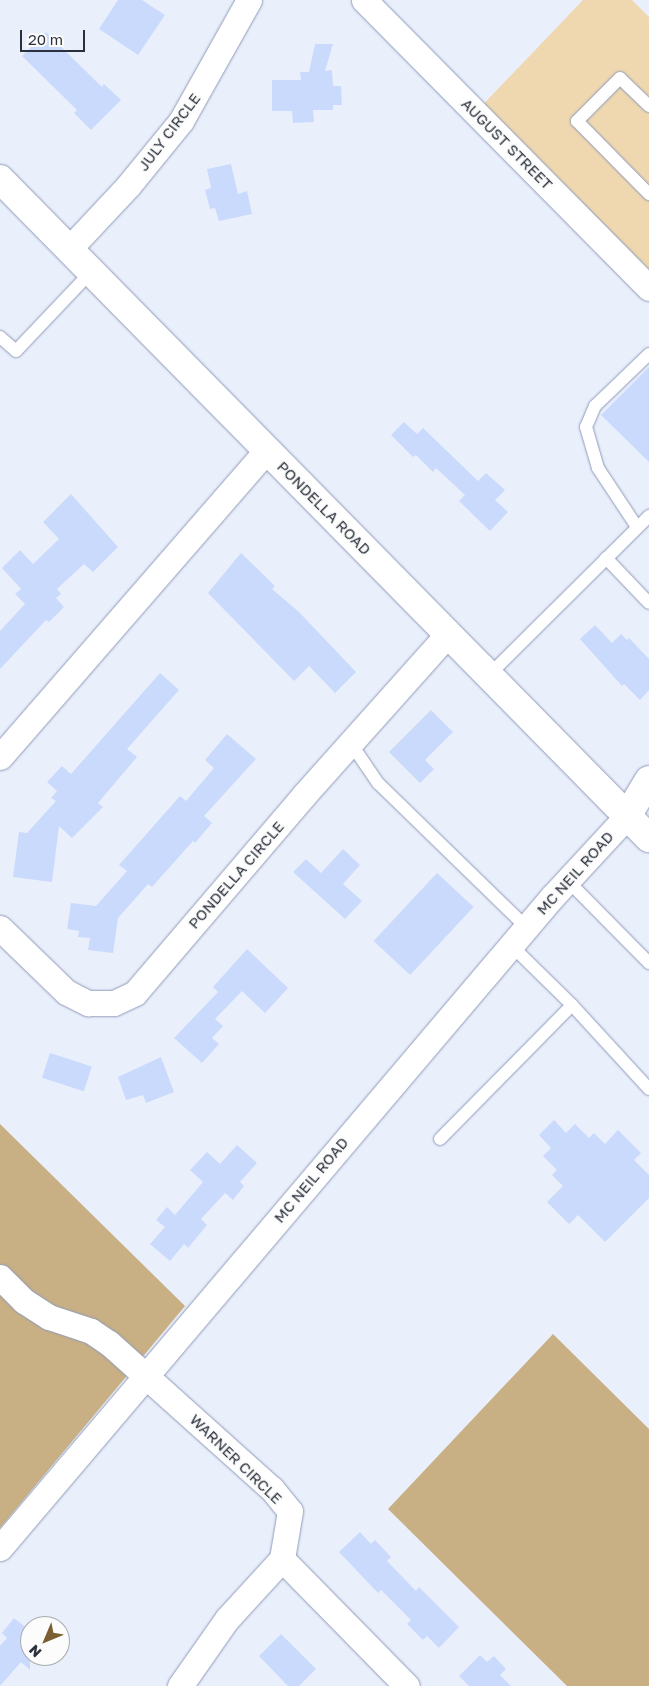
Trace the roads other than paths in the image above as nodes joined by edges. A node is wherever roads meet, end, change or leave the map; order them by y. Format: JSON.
{"nodes":[{"id":1,"x":249,"y":0,"type":"edge"},
{"id":2,"x":364,"y":0,"type":"edge"},
{"id":3,"x":649,"y":106,"type":"edge"},
{"id":4,"x":0,"y":179,"type":"edge"},
{"id":5,"x":649,"y":194,"type":"edge"},
{"id":6,"x":69,"y":249,"type":"junction"},
{"id":7,"x":91,"y":272,"type":"junction"},
{"id":8,"x":649,"y":287,"type":"edge"},
{"id":9,"x":0,"y":337,"type":"edge"},
{"id":10,"x":649,"y":354,"type":"edge"},
{"id":11,"x":267,"y":450,"type":"junction"},
{"id":12,"x":649,"y":516,"type":"edge"},
{"id":13,"x":637,"y":527,"type":"junction"},
{"id":14,"x":606,"y":558,"type":"junction"},
{"id":15,"x":649,"y":603,"type":"edge"},
{"id":16,"x":448,"y":634,"type":"junction"},
{"id":17,"x":489,"y":675,"type":"junction"},
{"id":18,"x":350,"y":742,"type":"junction"},
{"id":19,"x":0,"y":756,"type":"edge"},
{"id":20,"x":649,"y":780,"type":"edge"},
{"id":21,"x":638,"y":812,"type":"edge"},
{"id":22,"x":649,"y":838,"type":"edge"},
{"id":23,"x":567,"y":880,"type":"junction"},
{"id":24,"x":0,"y":928,"type":"edge"},
{"id":25,"x":518,"y":936,"type":"junction"},
{"id":26,"x":649,"y":963,"type":"edge"},
{"id":27,"x":572,"y":1006,"type":"junction"},
{"id":28,"x":649,"y":1089,"type":"edge"},
{"id":29,"x":440,"y":1139,"type":"dead end"},
{"id":30,"x":0,"y":1276,"type":"edge"},
{"id":31,"x":145,"y":1375,"type":"junction"},
{"id":32,"x":0,"y":1548,"type":"edge"},
{"id":33,"x":282,"y":1559,"type":"junction"},
{"id":34,"x":180,"y":1686,"type":"edge"},
{"id":35,"x":407,"y":1686,"type":"edge"}],
"edges":[{"from":1,"to":6,"type":"street","name":"JULY CIRCLE"},
{"from":2,"to":8,"type":"street","name":"AUGUST STREET"},
{"from":3,"to":5,"type":"lane"},
{"from":4,"to":6,"type":"main road","name":"PONDELLA ROAD"},
{"from":6,"to":7,"type":"main road","name":"PONDELLA ROAD"},
{"from":7,"to":9,"type":"lane"},
{"from":7,"to":11,"type":"main road","name":"PONDELLA ROAD"},
{"from":10,"to":13,"type":"lane"},
{"from":11,"to":16,"type":"main road","name":"PONDELLA ROAD"},
{"from":11,"to":19,"type":"street"},
{"from":12,"to":13,"type":"lane"},
{"from":13,"to":14,"type":"lane"},
{"from":14,"to":15,"type":"lane"},
{"from":14,"to":17,"type":"lane"},
{"from":16,"to":17,"type":"main road","name":"PONDELLA ROAD"},
{"from":16,"to":18,"type":"street","name":"PONDELLA CIRCLE"},
{"from":17,"to":21,"type":"main road","name":"PONDELLA ROAD"},
{"from":18,"to":24,"type":"street","name":"PONDELLA CIRCLE"},
{"from":18,"to":25,"type":"lane"},
{"from":20,"to":21,"type":"main road"},
{"from":21,"to":22,"type":"main road","name":"PONDELLA ROAD"},
{"from":21,"to":23,"type":"street","name":"MC NEIL ROAD"},
{"from":23,"to":25,"type":"street","name":"MC NEIL ROAD"},
{"from":23,"to":26,"type":"lane"},
{"from":25,"to":27,"type":"lane"},
{"from":25,"to":31,"type":"street","name":"MC NEIL ROAD"},
{"from":27,"to":28,"type":"lane"},
{"from":27,"to":29,"type":"lane"},
{"from":30,"to":31,"type":"street"},
{"from":31,"to":32,"type":"street","name":"MC NEIL ROAD"},
{"from":31,"to":33,"type":"street","name":"WARNER CIRCLE"},
{"from":33,"to":34,"type":"street"},
{"from":33,"to":35,"type":"street"}]}
